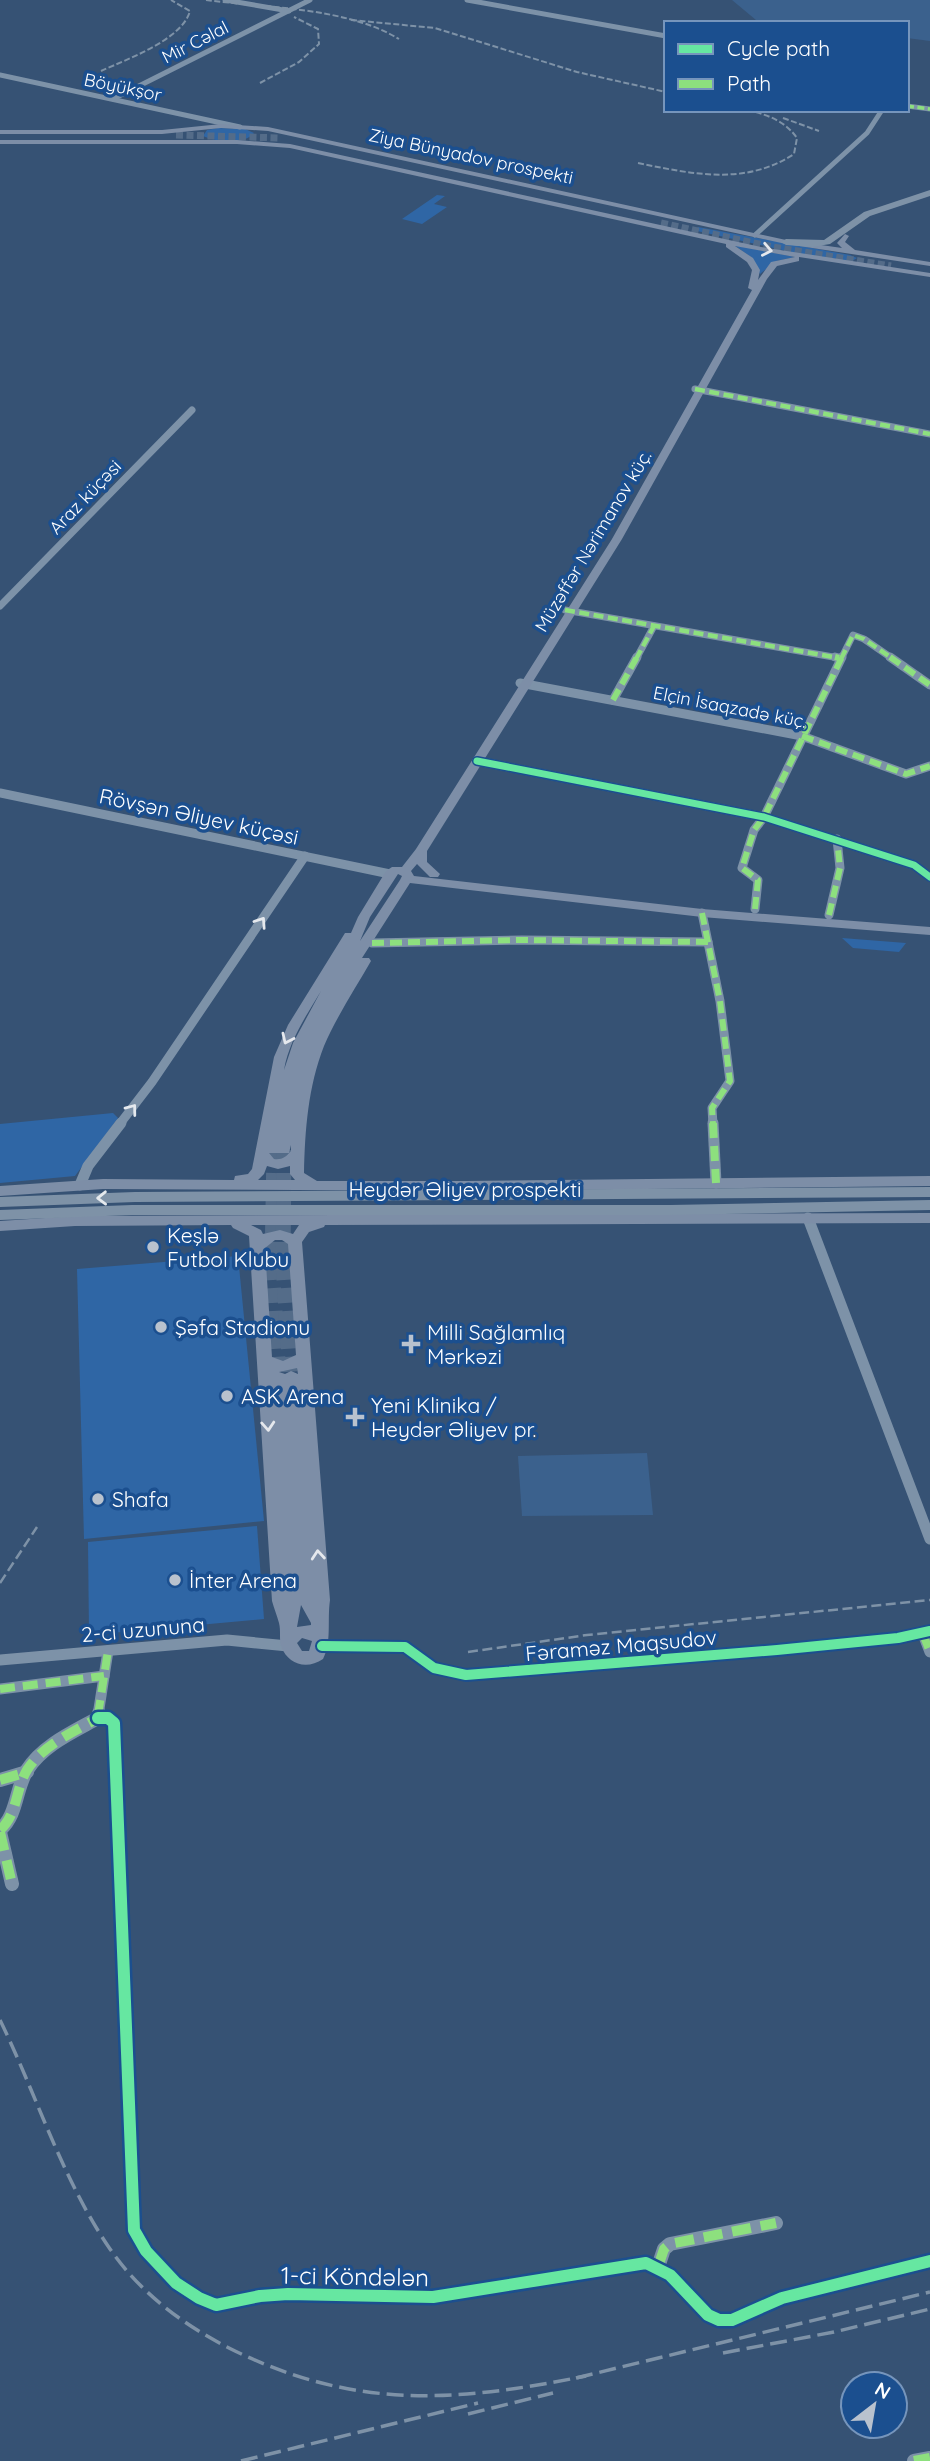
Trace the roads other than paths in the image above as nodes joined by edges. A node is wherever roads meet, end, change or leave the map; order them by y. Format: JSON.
{"nodes":[{"id":1,"x":225,"y":0,"type":"edge"},
{"id":2,"x":310,"y":0,"type":"edge"},
{"id":3,"x":467,"y":0,"type":"edge"},
{"id":4,"x":289,"y":11,"type":"junction"},
{"id":5,"x":664,"y":36,"type":"edge"},
{"id":6,"x":0,"y":75,"type":"edge"},
{"id":7,"x":113,"y":99,"type":"junction"},
{"id":8,"x":909,"y":106,"type":"edge"},
{"id":9,"x":930,"y":109,"type":"edge"},
{"id":10,"x":881,"y":112,"type":"edge"},
{"id":11,"x":188,"y":115,"type":"junction"},
{"id":12,"x":205,"y":127,"type":"junction"},
{"id":13,"x":240,"y":127,"type":"junction"},
{"id":14,"x":162,"y":132,"type":"junction"},
{"id":15,"x":306,"y":136,"type":"junction"},
{"id":16,"x":0,"y":137,"type":"edge"},
{"id":17,"x":174,"y":139,"type":"junction"},
{"id":18,"x":281,"y":141,"type":"junction"},
{"id":19,"x":220,"y":142,"type":"junction"},
{"id":20,"x":930,"y":195,"type":"edge"},
{"id":21,"x":662,"y":221,"type":"junction"},
{"id":22,"x":722,"y":228,"type":"junction"},
{"id":23,"x":688,"y":233,"type":"junction"},
{"id":24,"x":755,"y":235,"type":"junction"},
{"id":25,"x":845,"y":236,"type":"junction"},
{"id":26,"x":718,"y":239,"type":"junction"},
{"id":27,"x":786,"y":242,"type":"junction"},
{"id":28,"x":854,"y":253,"type":"junction"},
{"id":29,"x":821,"y":260,"type":"junction"},
{"id":30,"x":838,"y":262,"type":"junction"},
{"id":31,"x":894,"y":265,"type":"junction"},
{"id":32,"x":930,"y":268,"type":"edge"},
{"id":33,"x":698,"y":390,"type":"junction"},
{"id":34,"x":192,"y":410,"type":"dead end"},
{"id":35,"x":930,"y":434,"type":"edge"},
{"id":36,"x":0,"y":606,"type":"edge"},
{"id":37,"x":569,"y":611,"type":"junction"},
{"id":38,"x":654,"y":626,"type":"junction"},
{"id":39,"x":839,"y":658,"type":"junction"},
{"id":40,"x":523,"y":683,"type":"junction"},
{"id":41,"x":930,"y":684,"type":"edge"},
{"id":42,"x":612,"y":700,"type":"junction"},
{"id":43,"x":802,"y":736,"type":"junction"},
{"id":44,"x":477,"y":761,"type":"junction"},
{"id":45,"x":930,"y":766,"type":"edge"},
{"id":46,"x":0,"y":793,"type":"edge"},
{"id":47,"x":764,"y":817,"type":"junction"},
{"id":48,"x":837,"y":839,"type":"junction"},
{"id":49,"x":421,"y":851,"type":"junction"},
{"id":50,"x":305,"y":856,"type":"junction"},
{"id":51,"x":434,"y":874,"type":"junction"},
{"id":52,"x":399,"y":875,"type":"junction"},
{"id":53,"x":930,"y":877,"type":"edge"},
{"id":54,"x":609,"y":899,"type":"junction"},
{"id":55,"x":755,"y":909,"type":"junction"},
{"id":56,"x":702,"y":913,"type":"junction"},
{"id":57,"x":829,"y":915,"type":"junction"},
{"id":58,"x":380,"y":920,"type":"junction"},
{"id":59,"x":930,"y":921,"type":"edge"},
{"id":60,"x":930,"y":931,"type":"edge"},
{"id":61,"x":708,"y":942,"type":"junction"},
{"id":62,"x":372,"y":943,"type":"junction"},
{"id":63,"x":279,"y":1151,"type":"junction"},
{"id":64,"x":930,"y":1181,"type":"edge"},
{"id":65,"x":716,"y":1183,"type":"junction"},
{"id":66,"x":103,"y":1184,"type":"junction"},
{"id":67,"x":80,"y":1185,"type":"junction"},
{"id":68,"x":330,"y":1185,"type":"junction"},
{"id":69,"x":0,"y":1191,"type":"edge"},
{"id":70,"x":930,"y":1192,"type":"edge"},
{"id":71,"x":0,"y":1202,"type":"edge"},
{"id":72,"x":930,"y":1205,"type":"edge"},
{"id":73,"x":0,"y":1215,"type":"edge"},
{"id":74,"x":808,"y":1218,"type":"junction"},
{"id":75,"x":930,"y":1218,"type":"edge"},
{"id":76,"x":212,"y":1221,"type":"junction"},
{"id":77,"x":334,"y":1221,"type":"junction"},
{"id":78,"x":0,"y":1226,"type":"edge"},
{"id":79,"x":295,"y":1242,"type":"junction"},
{"id":80,"x":258,"y":1247,"type":"junction"},
{"id":81,"x":263,"y":1357,"type":"junction"},
{"id":82,"x":303,"y":1357,"type":"junction"},
{"id":83,"x":930,"y":1539,"type":"edge"},
{"id":84,"x":319,"y":1623,"type":"junction"},
{"id":85,"x":927,"y":1633,"type":"edge"},
{"id":86,"x":288,"y":1637,"type":"junction"},
{"id":87,"x":322,"y":1643,"type":"junction"},
{"id":88,"x":108,"y":1651,"type":"junction"},
{"id":89,"x":930,"y":1652,"type":"edge"},
{"id":90,"x":0,"y":1660,"type":"edge"},
{"id":91,"x":104,"y":1676,"type":"junction"},
{"id":92,"x":0,"y":1689,"type":"edge"},
{"id":93,"x":98,"y":1718,"type":"junction"},
{"id":94,"x":27,"y":1772,"type":"junction"},
{"id":95,"x":0,"y":1780,"type":"edge"},
{"id":96,"x":0,"y":1831,"type":"edge"},
{"id":97,"x":12,"y":1884,"type":"dead end"},
{"id":98,"x":776,"y":2223,"type":"dead end"},
{"id":99,"x":930,"y":2261,"type":"edge"},
{"id":100,"x":659,"y":2264,"type":"junction"},
{"id":101,"x":930,"y":2458,"type":"edge"},
{"id":102,"x":914,"y":2461,"type":"edge"}],
"edges":[{"from":1,"to":4,"type":"street","name":"Mir Cəlal"},
{"from":2,"to":4,"type":"street","name":"Mir Cəlal"},
{"from":3,"to":5,"type":"street"},
{"from":4,"to":7,"type":"street","name":"Mir Cəlal"},
{"from":6,"to":7,"type":"street","name":"Böyükşor"},
{"from":7,"to":11,"type":"street","name":"Böyükşor"},
{"from":8,"to":9,"type":"street"},
{"from":10,"to":24,"type":"street"},
{"from":11,"to":12,"type":"street"},
{"from":11,"to":13,"type":"street","name":"Böyükşor"},
{"from":12,"to":13,"type":"main road","name":"Ziya Bünyadov prospekti"},
{"from":12,"to":14,"type":"main road","name":"Ziya Bünyadov prospekti"},
{"from":12,"to":19,"type":"main road"},
{"from":13,"to":15,"type":"main road","name":"Ziya Bünyadov prospekti"},
{"from":13,"to":19,"type":"main road"},
{"from":14,"to":16,"type":"main road","name":"Ziya Bünyadov prospekti"},
{"from":14,"to":17,"type":"main road"},
{"from":15,"to":18,"type":"main road"},
{"from":15,"to":21,"type":"main road","name":"Ziya Bünyadov prospekti"},
{"from":16,"to":17,"type":"main road","name":"Ziya Bünyadov prospekti"},
{"from":17,"to":19,"type":"main road","name":"Ziya Bünyadov prospekti"},
{"from":18,"to":19,"type":"main road","name":"Ziya Bünyadov prospekti"},
{"from":18,"to":21,"type":"main road","name":"Ziya Bünyadov prospekti"},
{"from":18,"to":21,"type":"main road","name":"Ziya Bünyadov prospekti"},
{"from":20,"to":25,"type":"highway"},
{"from":20,"to":27,"type":"highway"},
{"from":21,"to":22,"type":"main road","name":"Ziya Bünyadov prospekti"},
{"from":21,"to":23,"type":"main road","name":"Ziya Bünyadov prospekti"},
{"from":22,"to":23,"type":"main road"},
{"from":22,"to":24,"type":"main road","name":"Ziya Bünyadov prospekti"},
{"from":23,"to":26,"type":"main road","name":"Ziya Bünyadov prospekti"},
{"from":24,"to":27,"type":"main road","name":"Ziya Bünyadov prospekti"},
{"from":25,"to":28,"type":"main road"},
{"from":25,"to":32,"type":"main road"},
{"from":26,"to":29,"type":"main road","name":"Ziya Bünyadov prospekti","one_way":true},
{"from":26,"to":33,"type":"main road"},
{"from":27,"to":28,"type":"main road","name":"Ziya Bünyadov prospekti"},
{"from":28,"to":30,"type":"main road"},
{"from":28,"to":31,"type":"main road","name":"Ziya Bünyadov prospekti"},
{"from":29,"to":30,"type":"main road","name":"Ziya Bünyadov prospekti"},
{"from":29,"to":33,"type":"main road"},
{"from":30,"to":31,"type":"main road","name":"Ziya Bünyadov prospekti"},
{"from":31,"to":32,"type":"main road","name":"Ziya Bünyadov prospekti"},
{"from":33,"to":35,"type":"street"},
{"from":33,"to":37,"type":"main road"},
{"from":34,"to":36,"type":"street","name":"Araz küçəsi"},
{"from":37,"to":38,"type":"street"},
{"from":37,"to":40,"type":"main road"},
{"from":38,"to":39,"type":"street"},
{"from":38,"to":42,"type":"street"},
{"from":39,"to":41,"type":"street"},
{"from":39,"to":43,"type":"street"},
{"from":40,"to":42,"type":"street","name":"Elçin İsaqzadə küç."},
{"from":40,"to":44,"type":"main road"},
{"from":40,"to":52,"type":"main road"},
{"from":42,"to":43,"type":"street","name":"Elçin İsaqzadə küç."},
{"from":43,"to":45,"type":"street","name":"Elçin İsaqzadə küç."},
{"from":43,"to":47,"type":"street"},
{"from":44,"to":47,"type":"street"},
{"from":44,"to":49,"type":"main road"},
{"from":46,"to":50,"type":"street","name":"Rövşən Əliyev küçəsi"},
{"from":47,"to":48,"type":"street"},
{"from":47,"to":55,"type":"street"},
{"from":48,"to":53,"type":"street"},
{"from":48,"to":57,"type":"street"},
{"from":49,"to":51,"type":"main road"},
{"from":49,"to":52,"type":"main road"},
{"from":50,"to":52,"type":"street","name":"Rövşən Əliyev küçəsi"},
{"from":67,"to":50,"type":"street","one_way":true},
{"from":51,"to":52,"type":"main road"},
{"from":51,"to":54,"type":"main road"},
{"from":52,"to":54,"type":"main road"},
{"from":52,"to":58,"type":"main road"},
{"from":52,"to":63,"type":"main road","one_way":true},
{"from":54,"to":55,"type":"main road"},
{"from":54,"to":56,"type":"main road"},
{"from":55,"to":57,"type":"main road"},
{"from":56,"to":60,"type":"main road"},
{"from":56,"to":61,"type":"street"},
{"from":57,"to":59,"type":"main road"},
{"from":58,"to":62,"type":"main road"},
{"from":58,"to":63,"type":"main road"},
{"from":61,"to":62,"type":"street"},
{"from":61,"to":65,"type":"street"},
{"from":62,"to":63,"type":"main road"},
{"from":63,"to":66,"type":"main road"},
{"from":63,"to":68,"type":"main road"},
{"from":64,"to":65,"type":"main road"},
{"from":65,"to":68,"type":"main road"},
{"from":66,"to":67,"type":"main road"},
{"from":66,"to":68,"type":"main road"},
{"from":67,"to":69,"type":"main road"},
{"from":70,"to":71,"type":"highway","name":"Heydər Əliyev prospekti","one_way":true},
{"from":72,"to":73,"type":"highway","name":"Heydər Əliyev prospekti"},
{"from":74,"to":75,"type":"main road"},
{"from":74,"to":77,"type":"main road"},
{"from":74,"to":83,"type":"street"},
{"from":76,"to":77,"type":"main road"},
{"from":76,"to":78,"type":"main road"},
{"from":76,"to":80,"type":"main road"},
{"from":77,"to":79,"type":"main road"},
{"from":79,"to":80,"type":"main road"},
{"from":79,"to":82,"type":"main road"},
{"from":80,"to":81,"type":"main road"},
{"from":81,"to":82,"type":"main road"},
{"from":81,"to":86,"type":"main road","one_way":true},
{"from":84,"to":82,"type":"main road","one_way":true},
{"from":84,"to":86,"type":"main road"},
{"from":84,"to":87,"type":"main road"},
{"from":85,"to":87,"type":"street","name":"Fəraməz Maqsudov"},
{"from":85,"to":89,"type":"street"},
{"from":86,"to":87,"type":"main road"},
{"from":86,"to":88,"type":"street","name":"2-ci uzununa"},
{"from":88,"to":90,"type":"street","name":"2-ci uzununa"},
{"from":88,"to":91,"type":"street"},
{"from":91,"to":92,"type":"street"},
{"from":91,"to":93,"type":"street"},
{"from":93,"to":94,"type":"street"},
{"from":93,"to":100,"type":"street","name":"1-ci Köndələn"},
{"from":94,"to":95,"type":"street"},
{"from":94,"to":96,"type":"street"},
{"from":96,"to":97,"type":"street"},
{"from":98,"to":100,"type":"street"},
{"from":99,"to":100,"type":"street"},
{"from":101,"to":102,"type":"street"}]}
